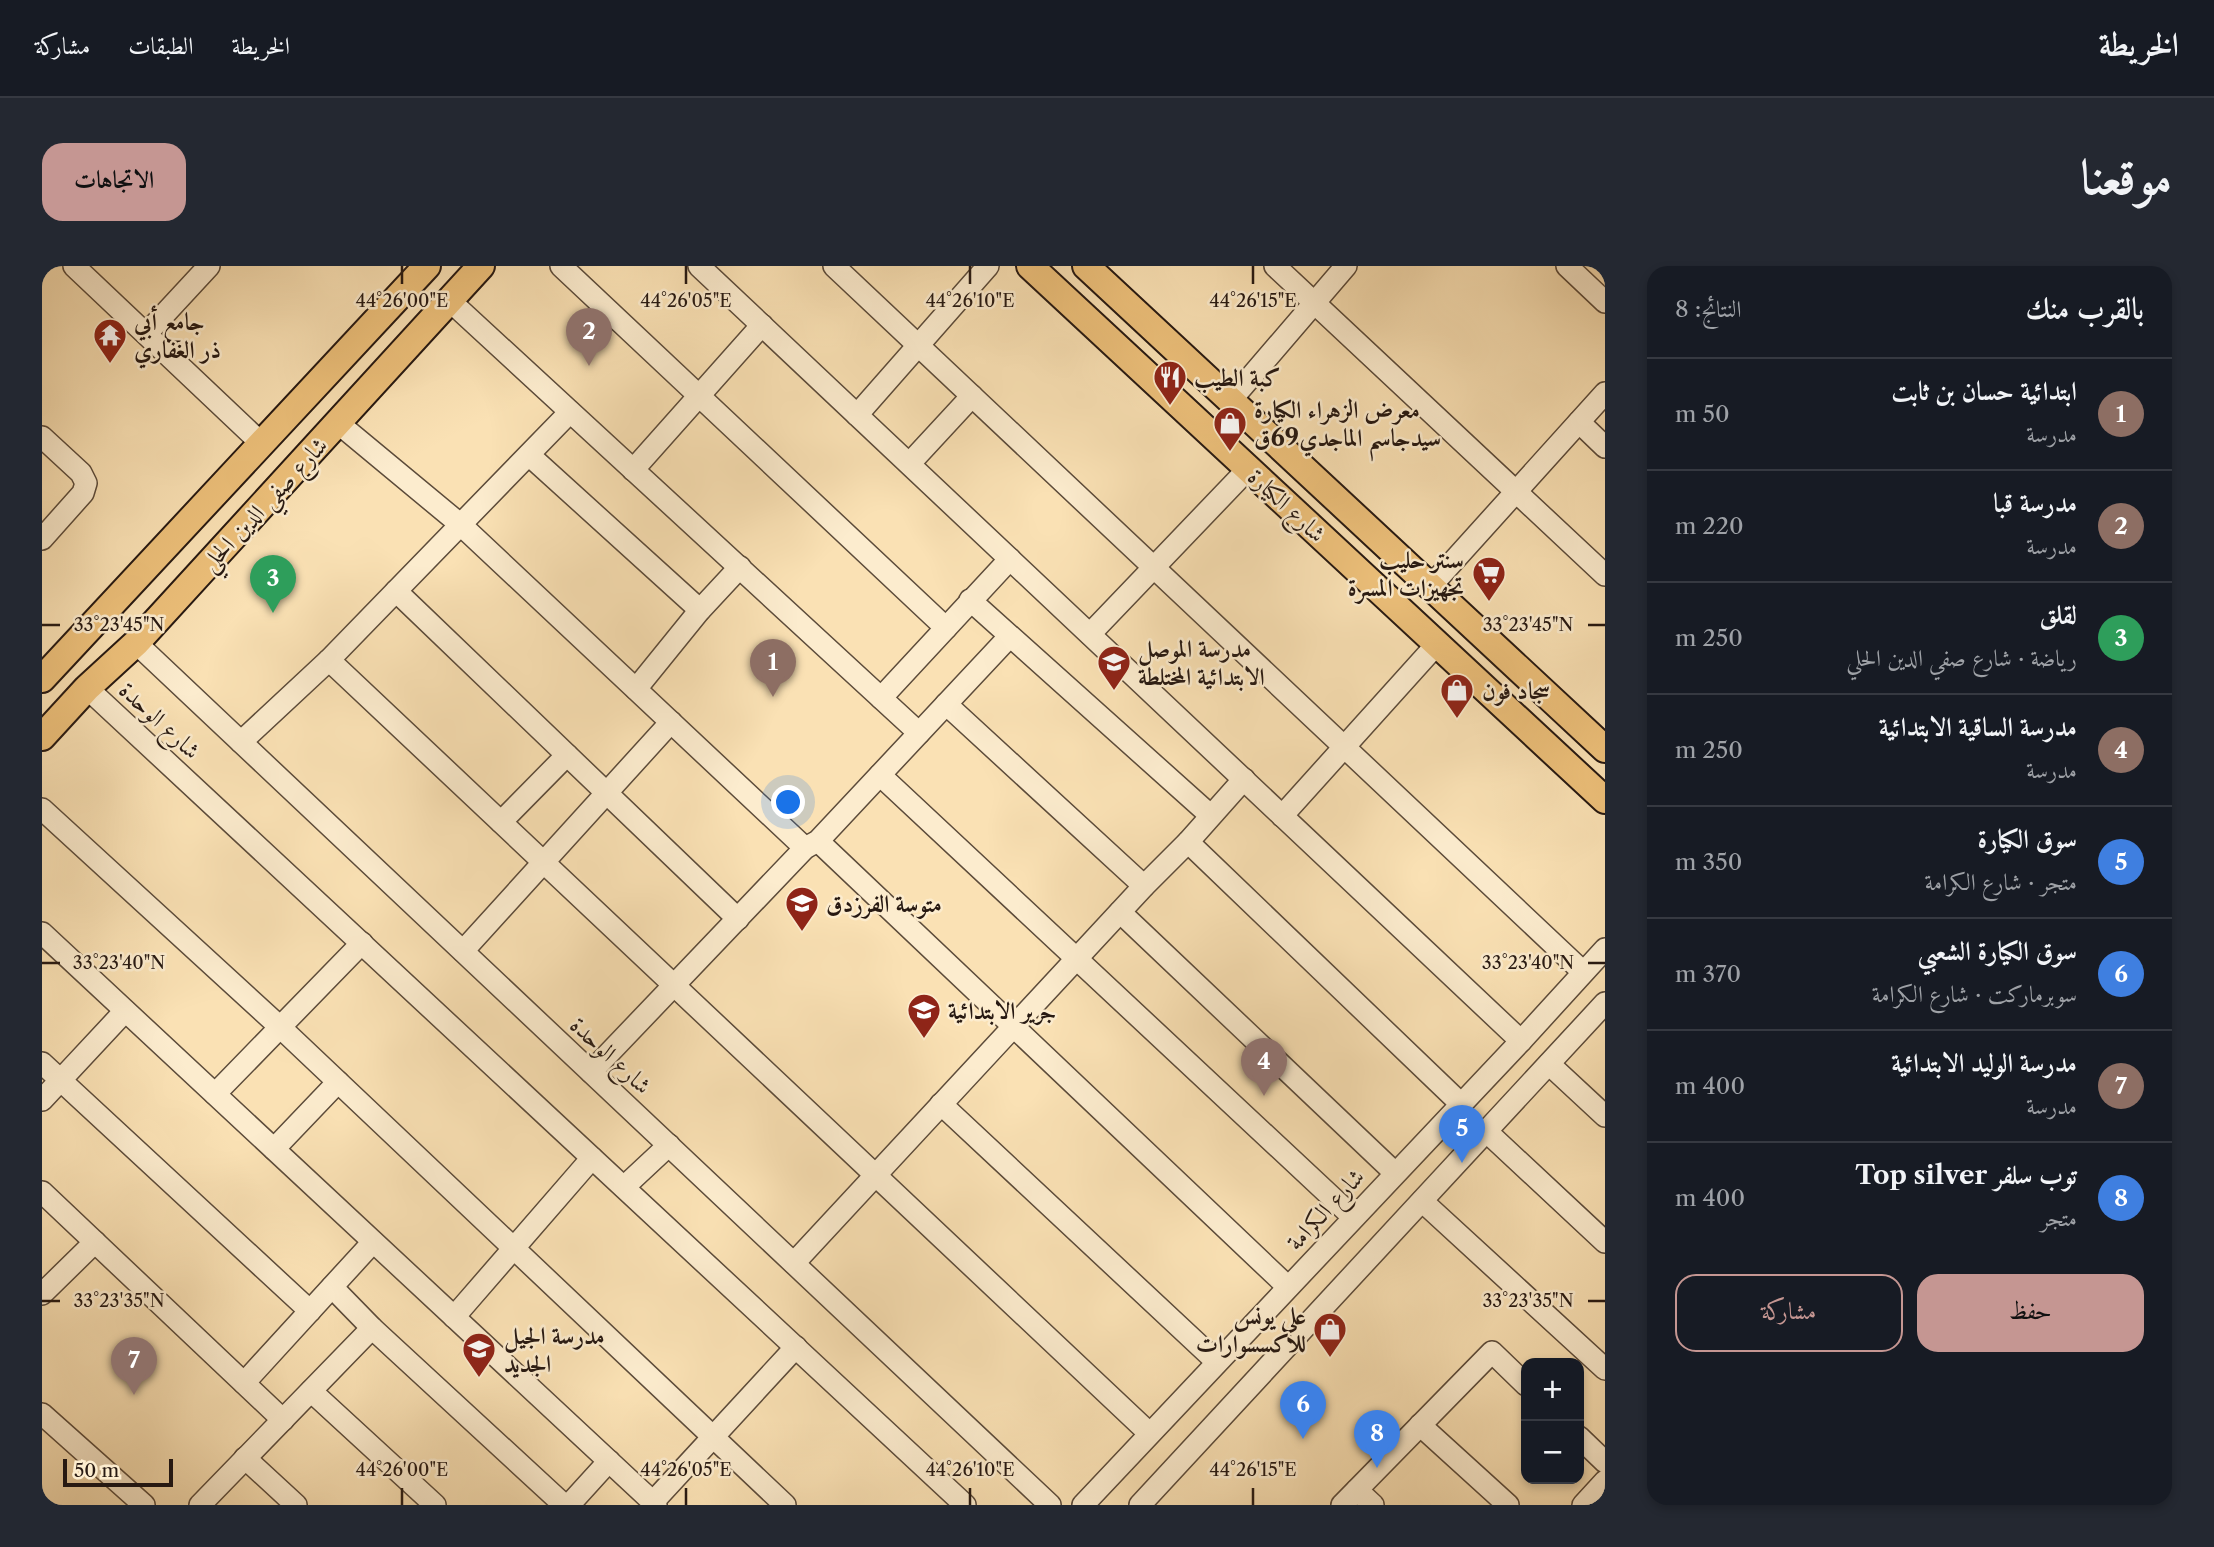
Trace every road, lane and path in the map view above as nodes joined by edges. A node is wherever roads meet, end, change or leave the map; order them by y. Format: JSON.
{"nodes":[{"id":1,"x":74,"y":266,"type":"edge"},
{"id":2,"x":209,"y":266,"type":"edge"},
{"id":3,"x":481,"y":266,"type":"edge"},
{"id":4,"x":561,"y":266,"type":"edge"},
{"id":5,"x":699,"y":266,"type":"edge"},
{"id":6,"x":834,"y":266,"type":"edge"},
{"id":7,"x":988,"y":266,"type":"edge"},
{"id":8,"x":1030,"y":266,"type":"edge"},
{"id":9,"x":1275,"y":266,"type":"edge"},
{"id":10,"x":1346,"y":266,"type":"edge"},
{"id":11,"x":1567,"y":266,"type":"edge"},
{"id":12,"x":1092,"y":268,"type":"edge"},
{"id":13,"x":416,"y":269,"type":"edge"},
{"id":14,"x":449,"y":300,"type":"junction"},
{"id":15,"x":1605,"y":302,"type":"edge"},
{"id":16,"x":1315,"y":303,"type":"junction"},
{"id":17,"x":762,"y":326,"type":"junction"},
{"id":18,"x":147,"y":333,"type":"junction"},
{"id":19,"x":919,"y":346,"type":"junction"},
{"id":20,"x":1605,"y":393,"type":"edge"},
{"id":21,"x":699,"y":396,"type":"junction"},
{"id":22,"x":972,"y":396,"type":"junction"},
{"id":23,"x":1231,"y":400,"type":"junction"},
{"id":24,"x":570,"y":412,"type":"junction"},
{"id":25,"x":857,"y":415,"type":"junction"},
{"id":26,"x":1579,"y":422,"type":"junction"},
{"id":27,"x":338,"y":423,"type":"junction"},
{"id":28,"x":43,"y":440,"type":"edge"},
{"id":29,"x":261,"y":443,"type":"junction"},
{"id":30,"x":1605,"y":447,"type":"edge"},
{"id":31,"x":528,"y":455,"type":"junction"},
{"id":32,"x":910,"y":463,"type":"junction"},
{"id":33,"x":1297,"y":463,"type":"junction"},
{"id":34,"x":1248,"y":468,"type":"junction"},
{"id":35,"x":633,"y":470,"type":"junction"},
{"id":36,"x":1272,"y":491,"type":"junction"},
{"id":37,"x":1516,"y":492,"type":"junction"},
{"id":38,"x":461,"y":525,"type":"junction"},
{"id":39,"x":42,"y":539,"type":"edge"},
{"id":40,"x":1010,"y":559,"type":"junction"},
{"id":41,"x":740,"y":567,"type":"junction"},
{"id":42,"x":1154,"y":567,"type":"junction"},
{"id":43,"x":1605,"y":575,"type":"edge"},
{"id":44,"x":1430,"y":587,"type":"junction"},
{"id":45,"x":396,"y":591,"type":"junction"},
{"id":46,"x":970,"y":600,"type":"junction"},
{"id":47,"x":700,"y":610,"type":"junction"},
{"id":48,"x":946,"y":628,"type":"junction"},
{"id":49,"x":1090,"y":634,"type":"junction"},
{"id":50,"x":1009,"y":636,"type":"junction"},
{"id":51,"x":136,"y":643,"type":"junction"},
{"id":52,"x":1437,"y":644,"type":"junction"},
{"id":53,"x":329,"y":660,"type":"junction"},
{"id":54,"x":42,"y":679,"type":"edge"},
{"id":55,"x":87,"y":688,"type":"junction"},
{"id":56,"x":636,"y":689,"type":"junction"},
{"id":57,"x":881,"y":698,"type":"junction"},
{"id":58,"x":946,"y":704,"type":"junction"},
{"id":59,"x":671,"y":722,"type":"junction"},
{"id":60,"x":919,"y":733,"type":"junction"},
{"id":61,"x":42,"y":737,"type":"edge"},
{"id":62,"x":241,"y":742,"type":"junction"},
{"id":63,"x":1344,"y":746,"type":"junction"},
{"id":64,"x":1605,"y":749,"type":"edge"},
{"id":65,"x":567,"y":755,"type":"junction"},
{"id":66,"x":880,"y":775,"type":"junction"},
{"id":67,"x":1244,"y":779,"type":"junction"},
{"id":68,"x":606,"y":793,"type":"junction"},
{"id":69,"x":1605,"y":800,"type":"edge"},
{"id":70,"x":42,"y":809,"type":"edge"},
{"id":71,"x":1210,"y":815,"type":"junction"},
{"id":72,"x":1282,"y":816,"type":"junction"},
{"id":73,"x":501,"y":822,"type":"junction"},
{"id":74,"x":1188,"y":842,"type":"junction"},
{"id":75,"x":812,"y":845,"type":"junction"},
{"id":76,"x":544,"y":862,"type":"junction"},
{"id":77,"x":1144,"y":886,"type":"junction"},
{"id":78,"x":1120,"y":912,"type":"junction"},
{"id":79,"x":738,"y":919,"type":"junction"},
{"id":80,"x":42,"y":933,"type":"edge"},
{"id":81,"x":362,"y":943,"type":"junction"},
{"id":82,"x":1605,"y":949,"type":"edge"},
{"id":83,"x":463,"y":951,"type":"junction"},
{"id":84,"x":1077,"y":958,"type":"junction"},
{"id":85,"x":1583,"y":972,"type":"junction"},
{"id":86,"x":674,"y":985,"type":"junction"},
{"id":87,"x":1605,"y":1003,"type":"edge"},
{"id":88,"x":125,"y":1011,"type":"junction"},
{"id":89,"x":280,"y":1027,"type":"junction"},
{"id":90,"x":1013,"y":1027,"type":"junction"},
{"id":91,"x":1521,"y":1041,"type":"junction"},
{"id":92,"x":42,"y":1063,"type":"edge"},
{"id":93,"x":1549,"y":1064,"type":"junction"},
{"id":94,"x":591,"y":1072,"type":"junction"},
{"id":95,"x":60,"y":1080,"type":"junction"},
{"id":96,"x":338,"y":1082,"type":"junction"},
{"id":97,"x":215,"y":1094,"type":"junction"},
{"id":98,"x":42,"y":1100,"type":"edge"},
{"id":99,"x":942,"y":1104,"type":"junction"},
{"id":100,"x":1461,"y":1104,"type":"junction"},
{"id":101,"x":1605,"y":1116,"type":"edge"},
{"id":102,"x":1486,"y":1131,"type":"junction"},
{"id":103,"x":669,"y":1145,"type":"junction"},
{"id":104,"x":274,"y":1149,"type":"junction"},
{"id":105,"x":593,"y":1158,"type":"junction"},
{"id":106,"x":1395,"y":1172,"type":"junction"},
{"id":107,"x":876,"y":1175,"type":"junction"},
{"id":108,"x":624,"y":1187,"type":"junction"},
{"id":109,"x":42,"y":1192,"type":"edge"},
{"id":110,"x":1422,"y":1200,"type":"junction"},
{"id":111,"x":1353,"y":1217,"type":"junction"},
{"id":112,"x":95,"y":1242,"type":"junction"},
{"id":113,"x":373,"y":1242,"type":"junction"},
{"id":114,"x":1605,"y":1242,"type":"edge"},
{"id":115,"x":514,"y":1248,"type":"junction"},
{"id":116,"x":794,"y":1263,"type":"junction"},
{"id":117,"x":331,"y":1287,"type":"junction"},
{"id":118,"x":1287,"y":1287,"type":"junction"},
{"id":119,"x":44,"y":1289,"type":"edge"},
{"id":120,"x":310,"y":1311,"type":"junction"},
{"id":121,"x":454,"y":1317,"type":"junction"},
{"id":122,"x":372,"y":1328,"type":"junction"},
{"id":123,"x":796,"y":1347,"type":"junction"},
{"id":124,"x":1217,"y":1362,"type":"junction"},
{"id":125,"x":1603,"y":1364,"type":"edge"},
{"id":126,"x":1521,"y":1380,"type":"edge"},
{"id":127,"x":244,"y":1383,"type":"junction"},
{"id":128,"x":311,"y":1391,"type":"junction"},
{"id":129,"x":42,"y":1414,"type":"edge"},
{"id":130,"x":283,"y":1420,"type":"junction"},
{"id":131,"x":1420,"y":1425,"type":"junction"},
{"id":132,"x":1149,"y":1433,"type":"junction"},
{"id":133,"x":713,"y":1437,"type":"junction"},
{"id":134,"x":1584,"y":1442,"type":"edge"},
{"id":135,"x":245,"y":1458,"type":"junction"},
{"id":136,"x":609,"y":1461,"type":"junction"},
{"id":137,"x":1605,"y":1462,"type":"edge"},
{"id":138,"x":1605,"y":1481,"type":"edge"},
{"id":139,"x":1349,"y":1497,"type":"edge"},
{"id":140,"x":654,"y":1504,"type":"edge"},
{"id":141,"x":144,"y":1505,"type":"edge"},
{"id":142,"x":200,"y":1505,"type":"edge"},
{"id":143,"x":296,"y":1505,"type":"edge"},
{"id":144,"x":435,"y":1505,"type":"edge"},
{"id":145,"x":567,"y":1505,"type":"edge"},
{"id":146,"x":785,"y":1505,"type":"edge"},
{"id":147,"x":965,"y":1505,"type":"edge"},
{"id":148,"x":1050,"y":1505,"type":"edge"},
{"id":149,"x":1083,"y":1505,"type":"edge"},
{"id":150,"x":1140,"y":1505,"type":"edge"},
{"id":151,"x":1373,"y":1505,"type":"edge"},
{"id":152,"x":1508,"y":1505,"type":"edge"},
{"id":153,"x":1583,"y":1505,"type":"edge"}],
"edges":[{"from":1,"to":18,"type":"street"},
{"from":2,"to":18,"type":"street"},
{"from":3,"to":14,"type":"main road","name":"شارع صفي الدين الحلي"},
{"from":4,"to":21,"type":"street"},
{"from":5,"to":17,"type":"street"},
{"from":6,"to":19,"type":"street"},
{"from":7,"to":19,"type":"street"},
{"from":8,"to":34,"type":"main road","name":"شارع الكيارة"},
{"from":9,"to":16,"type":"street"},
{"from":10,"to":16,"type":"street"},
{"from":11,"to":15,"type":"street"},
{"from":12,"to":23,"type":"main road","name":"شارع الكيارة"},
{"from":13,"to":29,"type":"main road","name":"شارع صفي الدين الحلي"},
{"from":14,"to":24,"type":"street"},
{"from":14,"to":27,"type":"main road","name":"شارع صفي الدين الحلي"},
{"from":16,"to":23,"type":"street"},
{"from":16,"to":37,"type":"street"},
{"from":17,"to":21,"type":"street"},
{"from":17,"to":25,"type":"street"},
{"from":18,"to":29,"type":"street"},
{"from":19,"to":22,"type":"street"},
{"from":19,"to":25,"type":"street"},
{"from":20,"to":26,"type":"street"},
{"from":21,"to":35,"type":"street"},
{"from":21,"to":48,"type":"street"},
{"from":22,"to":32,"type":"street"},
{"from":22,"to":42,"type":"street"},
{"from":23,"to":33,"type":"main road","name":"شارع الكيارة"},
{"from":24,"to":31,"type":"street"},
{"from":24,"to":35,"type":"street"},
{"from":25,"to":32,"type":"street"},
{"from":26,"to":30,"type":"street"},
{"from":26,"to":37,"type":"street"},
{"from":27,"to":38,"type":"street"},
{"from":27,"to":51,"type":"main road","name":"شارع صفي الدين الحلي"},
{"from":28,"to":39,"type":"street"},
{"from":29,"to":54,"type":"main road","name":"شارع صفي الدين الحلي"},
{"from":31,"to":38,"type":"street"},
{"from":31,"to":47,"type":"street"},
{"from":32,"to":40,"type":"street"},
{"from":33,"to":36,"type":"main road"},
{"from":33,"to":44,"type":"main road","name":"شارع الكيارة"},
{"from":34,"to":36,"type":"main road","name":"شارع الكيارة"},
{"from":34,"to":42,"type":"street"},
{"from":35,"to":41,"type":"street"},
{"from":36,"to":52,"type":"main road","name":"شارع الكيارة"},
{"from":37,"to":43,"type":"street"},
{"from":37,"to":44,"type":"street"},
{"from":38,"to":45,"type":"street"},
{"from":38,"to":56,"type":"street"},
{"from":40,"to":46,"type":"street"},
{"from":40,"to":49,"type":"street"},
{"from":41,"to":47,"type":"street"},
{"from":41,"to":57,"type":"street"},
{"from":42,"to":49,"type":"street"},
{"from":42,"to":63,"type":"street"},
{"from":44,"to":64,"type":"main road","name":"شارع الكيارة"},
{"from":45,"to":53,"type":"street"},
{"from":45,"to":65,"type":"street"},
{"from":46,"to":48,"type":"street"},
{"from":46,"to":50,"type":"street"},
{"from":47,"to":56,"type":"street"},
{"from":48,"to":57,"type":"street"},
{"from":49,"to":67,"type":"street"},
{"from":50,"to":58,"type":"street"},
{"from":50,"to":71,"type":"street"},
{"from":51,"to":55,"type":"main road","name":"شارع صفي الدين الحلي"},
{"from":51,"to":62,"type":"street","name":"شارع الوحدة"},
{"from":52,"to":63,"type":"street"},
{"from":52,"to":69,"type":"main road","name":"شارع الكيارة"},
{"from":53,"to":62,"type":"street"},
{"from":53,"to":73,"type":"street"},
{"from":55,"to":61,"type":"main road","name":"شارع صفي الدين الحلي"},
{"from":55,"to":81,"type":"street","name":"شارع الوحدة"},
{"from":56,"to":59,"type":"street"},
{"from":57,"to":60,"type":"street"},
{"from":58,"to":60,"type":"street"},
{"from":58,"to":77,"type":"street"},
{"from":59,"to":68,"type":"street"},
{"from":59,"to":75,"type":"street"},
{"from":60,"to":66,"type":"street"},
{"from":62,"to":83,"type":"street","name":"شارع الوحدة"},
{"from":63,"to":72,"type":"street"},
{"from":63,"to":85,"type":"street"},
{"from":65,"to":68,"type":"street"},
{"from":65,"to":73,"type":"street"},
{"from":66,"to":75,"type":"street"},
{"from":66,"to":84,"type":"street"},
{"from":67,"to":71,"type":"street"},
{"from":67,"to":72,"type":"street"},
{"from":68,"to":76,"type":"street"},
{"from":68,"to":79,"type":"street"},
{"from":70,"to":89,"type":"street"},
{"from":71,"to":74,"type":"street"},
{"from":72,"to":91,"type":"street"},
{"from":73,"to":76,"type":"street"},
{"from":74,"to":77,"type":"street"},
{"from":74,"to":100,"type":"street"},
{"from":75,"to":79,"type":"street"},
{"from":75,"to":90,"type":"street"},
{"from":76,"to":83,"type":"street"},
{"from":76,"to":86,"type":"street"},
{"from":77,"to":78,"type":"street"},
{"from":78,"to":84,"type":"street"},
{"from":78,"to":106,"type":"street"},
{"from":79,"to":86,"type":"street"},
{"from":80,"to":88,"type":"street"},
{"from":81,"to":89,"type":"street"},
{"from":81,"to":105,"type":"street","name":"شارع الوحدة"},
{"from":82,"to":85,"type":"street","name":"شارع الكرامة"},
{"from":83,"to":94,"type":"street","name":"شارع الوحدة"},
{"from":84,"to":90,"type":"street"},
{"from":84,"to":111,"type":"street"},
{"from":85,"to":91,"type":"street","name":"شارع الكرامة"},
{"from":86,"to":94,"type":"street"},
{"from":86,"to":107,"type":"street"},
{"from":87,"to":93,"type":"street"},
{"from":88,"to":95,"type":"street"},
{"from":88,"to":97,"type":"street"},
{"from":89,"to":96,"type":"street"},
{"from":89,"to":97,"type":"street"},
{"from":90,"to":99,"type":"street"},
{"from":90,"to":118,"type":"street"},
{"from":91,"to":100,"type":"street","name":"شارع الكرامة"},
{"from":92,"to":95,"type":"street"},
{"from":93,"to":101,"type":"street"},
{"from":93,"to":102,"type":"street"},
{"from":94,"to":103,"type":"street","name":"شارع الوحدة"},
{"from":95,"to":98,"type":"street"},
{"from":95,"to":120,"type":"street"},
{"from":96,"to":104,"type":"street"},
{"from":96,"to":115,"type":"street"},
{"from":97,"to":104,"type":"street"},
{"from":99,"to":107,"type":"street"},
{"from":99,"to":124,"type":"street"},
{"from":100,"to":106,"type":"street","name":"شارع الكرامة"},
{"from":102,"to":110,"type":"street"},
{"from":102,"to":114,"type":"street"},
{"from":103,"to":108,"type":"street"},
{"from":103,"to":116,"type":"street","name":"شارع الوحدة"},
{"from":104,"to":113,"type":"street"},
{"from":105,"to":108,"type":"street","name":"شارع الوحدة"},
{"from":105,"to":115,"type":"street"},
{"from":106,"to":111,"type":"street","name":"شارع الكرامة"},
{"from":107,"to":116,"type":"street"},
{"from":107,"to":132,"type":"street"},
{"from":108,"to":123,"type":"street","name":"شارع الوحدة"},
{"from":109,"to":112,"type":"street"},
{"from":110,"to":125,"type":"street"},
{"from":110,"to":150,"type":"street"},
{"from":111,"to":118,"type":"street","name":"شارع الكرامة"},
{"from":112,"to":119,"type":"street"},
{"from":112,"to":127,"type":"street"},
{"from":113,"to":117,"type":"street"},
{"from":113,"to":121,"type":"street"},
{"from":115,"to":121,"type":"street"},
{"from":115,"to":133,"type":"street"},
{"from":116,"to":148,"type":"street","name":"شارع الوحدة"},
{"from":117,"to":120,"type":"street"},
{"from":117,"to":122,"type":"street"},
{"from":118,"to":124,"type":"street","name":"شارع الكرامة"},
{"from":120,"to":127,"type":"street"},
{"from":121,"to":136,"type":"street"},
{"from":122,"to":128,"type":"street"},
{"from":122,"to":145,"type":"street"},
{"from":123,"to":133,"type":"street"},
{"from":123,"to":147,"type":"street","name":"شارع الوحدة"},
{"from":124,"to":132,"type":"street","name":"شارع الكرامة"},
{"from":126,"to":131,"type":"street"},
{"from":127,"to":130,"type":"street"},
{"from":128,"to":130,"type":"street"},
{"from":128,"to":144,"type":"street"},
{"from":129,"to":141,"type":"street"},
{"from":130,"to":135,"type":"street"},
{"from":131,"to":139,"type":"street"},
{"from":131,"to":152,"type":"street"},
{"from":132,"to":149,"type":"street","name":"شارع الكرامة"},
{"from":133,"to":140,"type":"street"},
{"from":133,"to":146,"type":"street"},
{"from":134,"to":137,"type":"street"},
{"from":135,"to":142,"type":"street"},
{"from":135,"to":143,"type":"street"},
{"from":136,"to":140,"type":"street"},
{"from":136,"to":145,"type":"street"},
{"from":138,"to":153,"type":"street"},
{"from":139,"to":151,"type":"street"}]}
